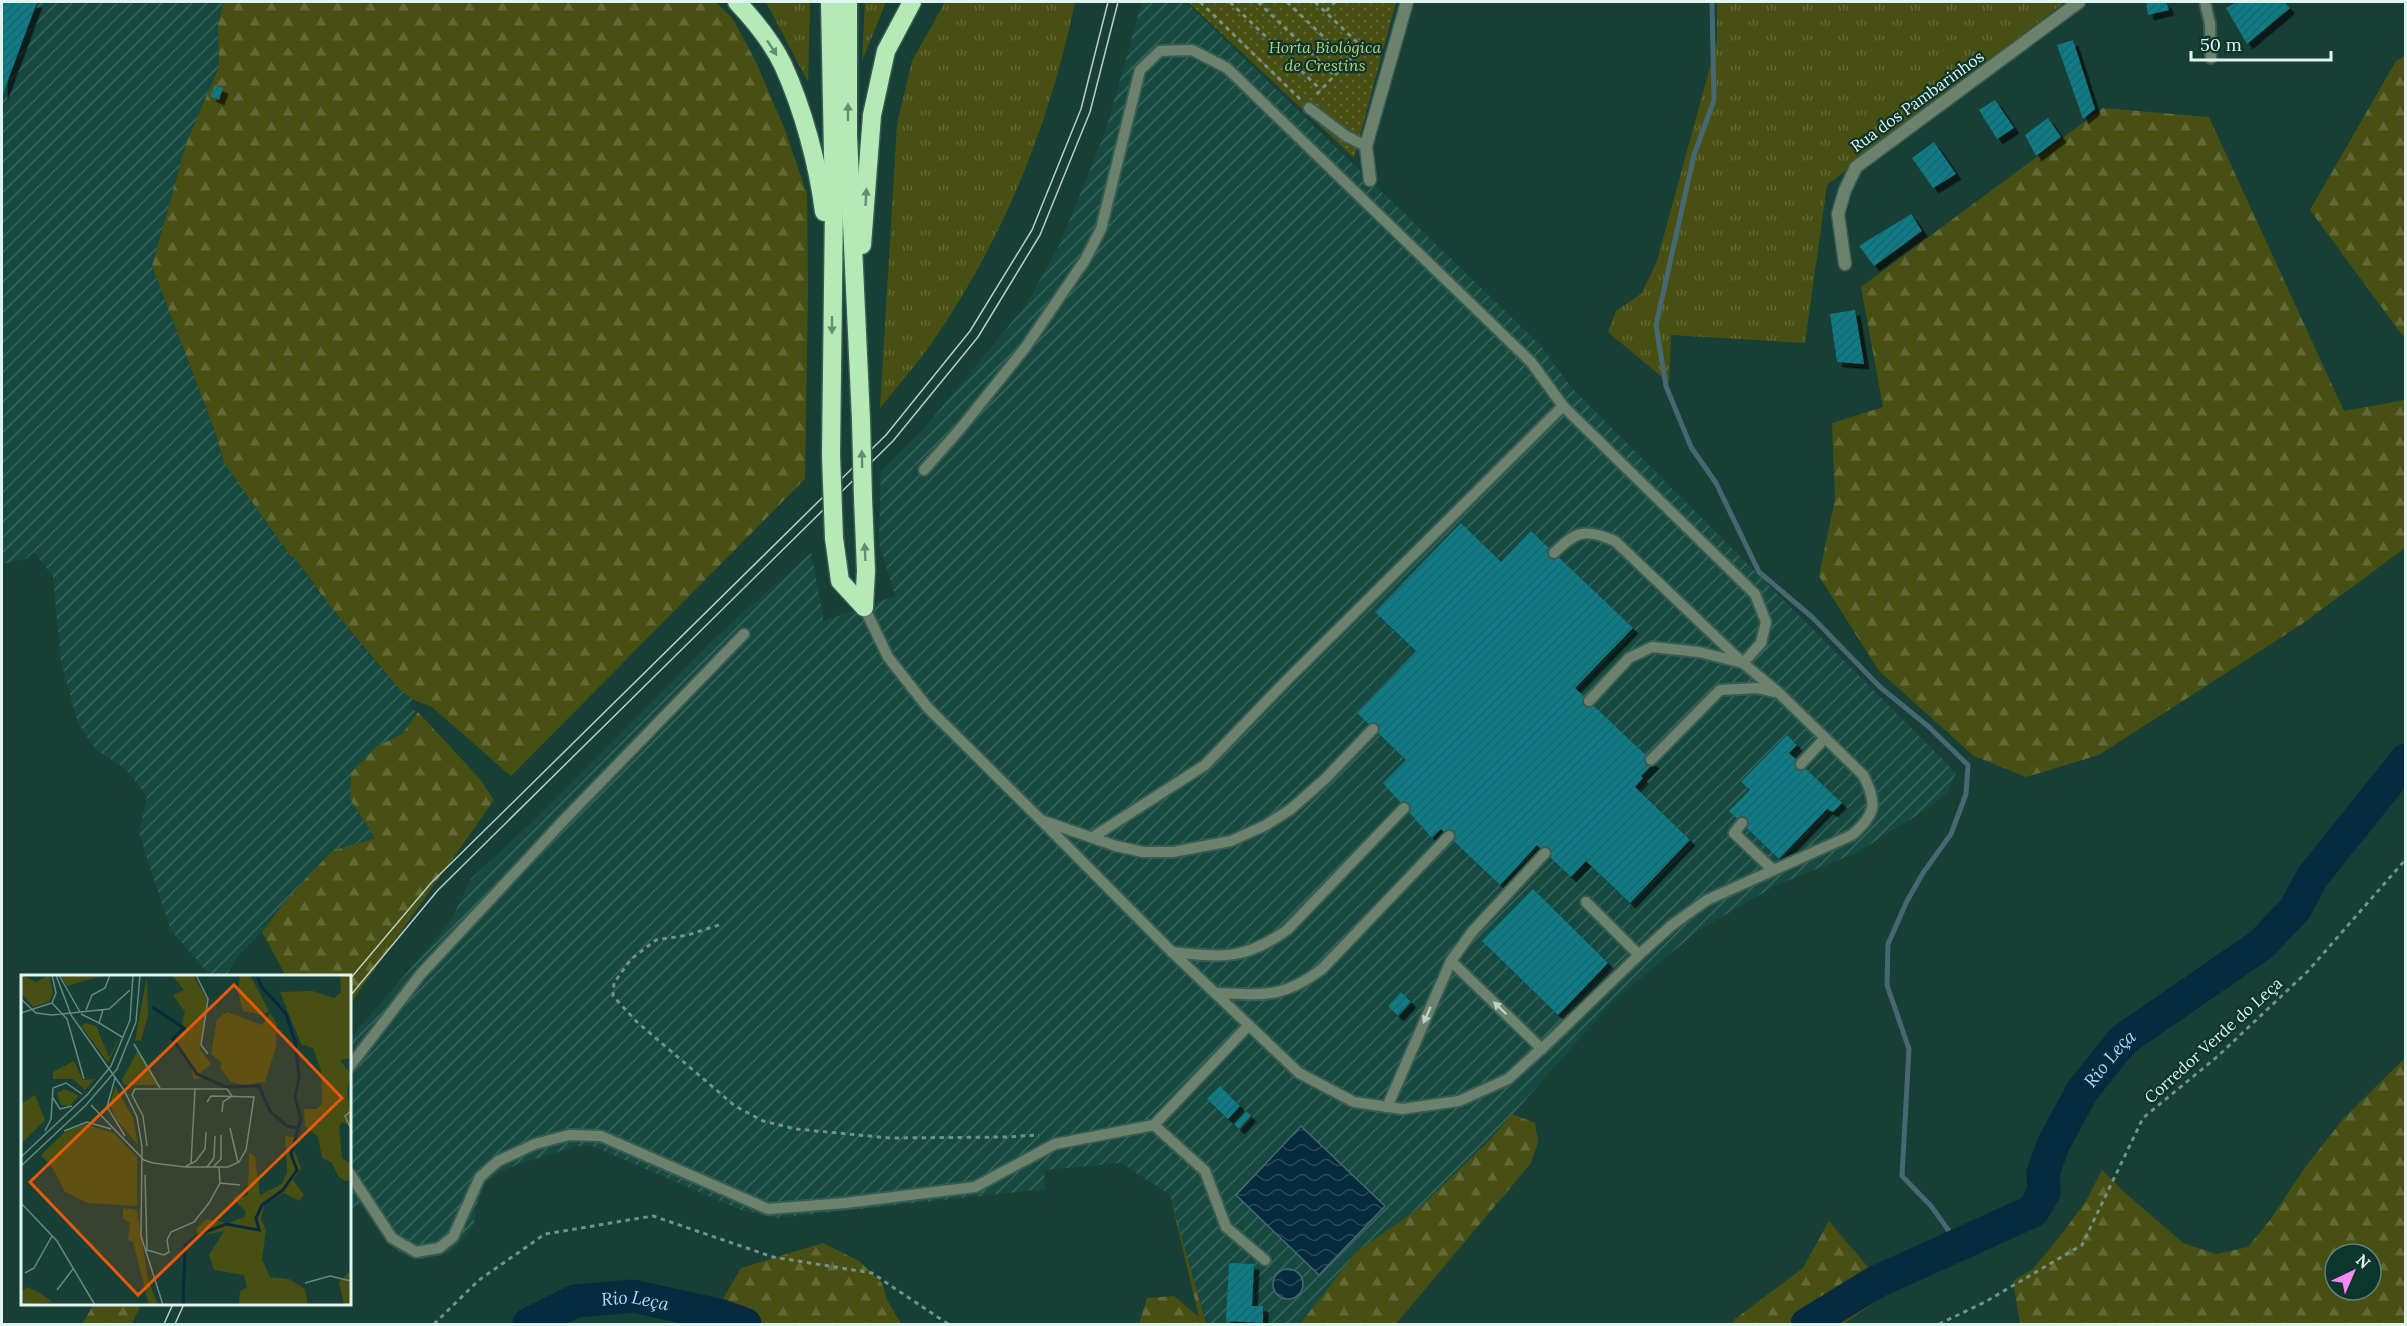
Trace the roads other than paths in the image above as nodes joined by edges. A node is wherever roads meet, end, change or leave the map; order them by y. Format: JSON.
{"nodes":[{"id":1,"x":737,"y":2,"type":"edge"},
{"id":2,"x":830,"y":2,"type":"edge"},
{"id":3,"x":848,"y":2,"type":"edge"},
{"id":4,"x":912,"y":2,"type":"edge"},
{"id":5,"x":1407,"y":2,"type":"edge"},
{"id":6,"x":2079,"y":2,"type":"edge"},
{"id":7,"x":2205,"y":2,"type":"edge"},
{"id":8,"x":2211,"y":58,"type":"dead end"},
{"id":9,"x":1308,"y":106,"type":"road end"},
{"id":10,"x":1366,"y":146,"type":"junction"},
{"id":11,"x":1370,"y":180,"type":"joint"},
{"id":12,"x":1353,"y":190,"type":"junction"},
{"id":13,"x":1845,"y":264,"type":"dead end"},
{"id":14,"x":832,"y":267,"type":"junction"},
{"id":15,"x":854,"y":275,"type":"junction"},
{"id":16,"x":1563,"y":405,"type":"junction"},
{"id":17,"x":924,"y":470,"type":"dead end"},
{"id":18,"x":1554,"y":553,"type":"dead end"},
{"id":19,"x":864,"y":607,"type":"junction"},
{"id":20,"x":744,"y":634,"type":"dead end"},
{"id":21,"x":1743,"y":663,"type":"junction"},
{"id":22,"x":1779,"y":693,"type":"junction"},
{"id":23,"x":1589,"y":701,"type":"dead end"},
{"id":24,"x":1373,"y":729,"type":"dead end"},
{"id":25,"x":1825,"y":738,"type":"junction"},
{"id":26,"x":1651,"y":760,"type":"dead end"},
{"id":27,"x":1801,"y":764,"type":"dead end"},
{"id":28,"x":1404,"y":808,"type":"dead end"},
{"id":29,"x":1041,"y":820,"type":"junction"},
{"id":30,"x":1742,"y":823,"type":"dead end"},
{"id":31,"x":1449,"y":836,"type":"dead end"},
{"id":32,"x":1093,"y":837,"type":"junction"},
{"id":33,"x":1545,"y":853,"type":"dead end"},
{"id":34,"x":1773,"y":870,"type":"junction"},
{"id":35,"x":1586,"y":902,"type":"dead end"},
{"id":36,"x":1172,"y":952,"type":"junction"},
{"id":37,"x":1640,"y":955,"type":"junction"},
{"id":38,"x":1450,"y":962,"type":"junction"},
{"id":39,"x":1215,"y":993,"type":"junction"},
{"id":40,"x":1248,"y":1026,"type":"junction"},
{"id":41,"x":1542,"y":1049,"type":"junction"},
{"id":42,"x":351,"y":1065,"type":"edge"},
{"id":43,"x":1388,"y":1107,"type":"junction"},
{"id":44,"x":1154,"y":1125,"type":"junction"},
{"id":45,"x":351,"y":1176,"type":"edge"},
{"id":46,"x":1265,"y":1260,"type":"dead end"}],
"edges":[{"from":1,"to":14,"type":"highway","one_way":true},
{"from":2,"to":14,"type":"highway"},
{"from":15,"to":3,"type":"highway","one_way":true},
{"from":15,"to":4,"type":"highway","one_way":true},
{"from":5,"to":10,"type":"street"},
{"from":6,"to":13,"type":"street","name":"Rua dos Pambarinhos"},
{"from":7,"to":8,"type":"lane"},
{"from":9,"to":10,"type":"lane"},
{"from":10,"to":11,"type":"street"},
{"from":11,"to":12,"type":"lane"},
{"from":12,"to":16,"type":"lane"},
{"from":12,"to":17,"type":"lane"},
{"from":14,"to":19,"type":"highway","one_way":true,"bridge":true},
{"from":19,"to":15,"type":"highway","one_way":true,"bridge":true},
{"from":16,"to":21,"type":"lane"},
{"from":16,"to":32,"type":"lane"},
{"from":18,"to":21,"type":"lane"},
{"from":19,"to":29,"type":"lane"},
{"from":20,"to":42,"type":"lane"},
{"from":21,"to":22,"type":"lane"},
{"from":21,"to":23,"type":"lane"},
{"from":22,"to":25,"type":"lane"},
{"from":22,"to":26,"type":"lane"},
{"from":24,"to":32,"type":"lane"},
{"from":25,"to":27,"type":"lane"},
{"from":25,"to":34,"type":"lane"},
{"from":28,"to":36,"type":"lane"},
{"from":29,"to":32,"type":"lane"},
{"from":29,"to":36,"type":"lane"},
{"from":30,"to":34,"type":"lane"},
{"from":31,"to":39,"type":"lane"},
{"from":33,"to":38,"type":"lane"},
{"from":34,"to":37,"type":"lane"},
{"from":35,"to":37,"type":"lane"},
{"from":36,"to":39,"type":"lane"},
{"from":37,"to":41,"type":"lane"},
{"from":41,"to":38,"type":"lane","one_way":true},
{"from":38,"to":43,"type":"lane","one_way":true},
{"from":39,"to":40,"type":"lane"},
{"from":40,"to":43,"type":"lane"},
{"from":40,"to":44,"type":"lane"},
{"from":41,"to":43,"type":"lane"},
{"from":44,"to":45,"type":"lane"},
{"from":44,"to":46,"type":"lane"}]}
